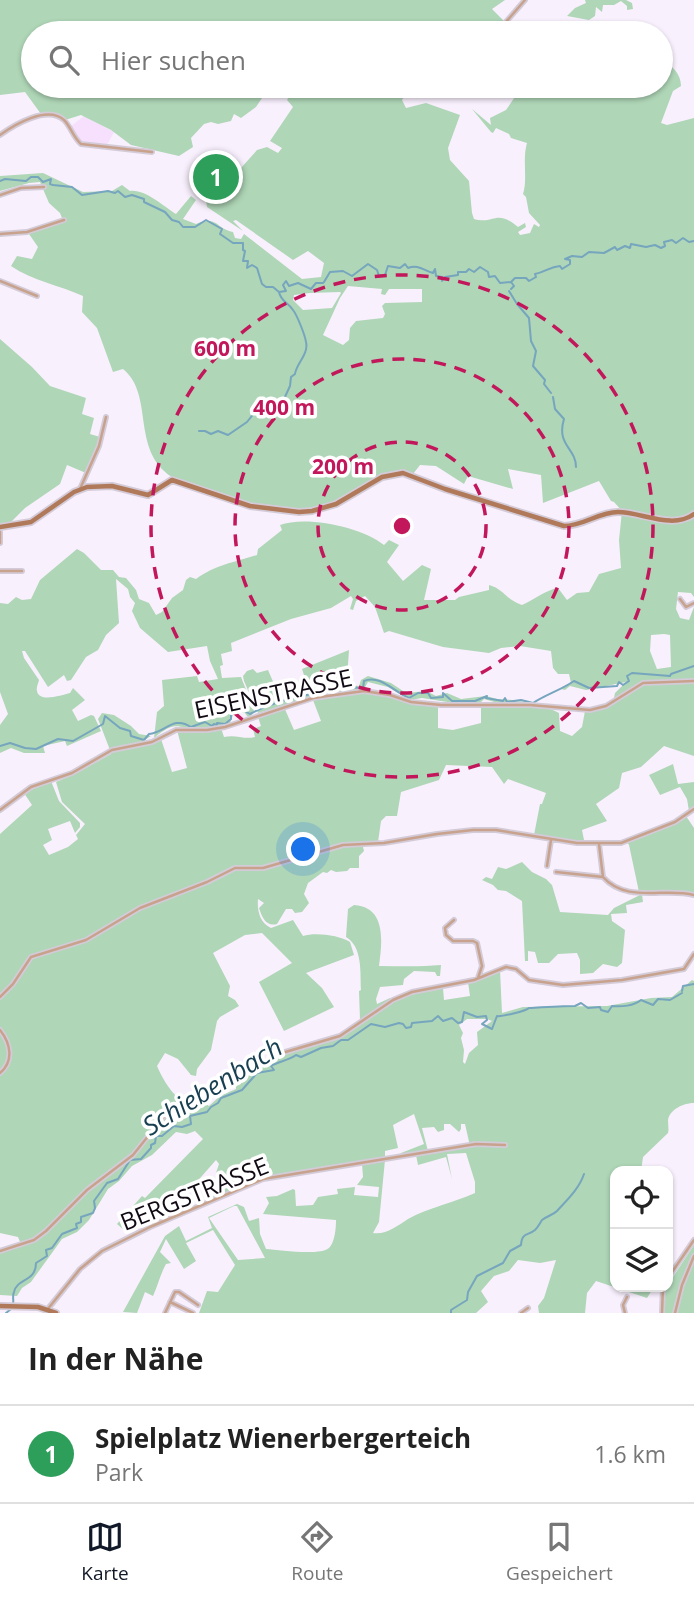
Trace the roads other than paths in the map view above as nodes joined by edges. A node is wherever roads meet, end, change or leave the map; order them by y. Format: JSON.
{"nodes":[{"id":1,"x":525,"y":0,"type":"edge"},
{"id":2,"x":507,"y":21,"type":"edge"},
{"id":3,"x":0,"y":135,"type":"edge"},
{"id":4,"x":152,"y":152,"type":"dead end"},
{"id":5,"x":44,"y":187,"type":"dead end"},
{"id":6,"x":0,"y":195,"type":"edge"},
{"id":7,"x":64,"y":220,"type":"dead end"},
{"id":8,"x":0,"y":234,"type":"edge"},
{"id":9,"x":0,"y":281,"type":"edge"},
{"id":10,"x":37,"y":296,"type":"dead end"},
{"id":11,"x":106,"y":417,"type":"dead end"},
{"id":12,"x":80,"y":489,"type":"junction"},
{"id":13,"x":694,"y":514,"type":"edge"},
{"id":14,"x":0,"y":527,"type":"edge"},
{"id":15,"x":0,"y":533,"type":"edge"},
{"id":16,"x":0,"y":543,"type":"edge"},
{"id":17,"x":0,"y":570,"type":"edge"},
{"id":18,"x":23,"y":571,"type":"dead end"},
{"id":19,"x":680,"y":599,"type":"dead end"},
{"id":20,"x":694,"y":603,"type":"edge"},
{"id":21,"x":694,"y":681,"type":"edge"},
{"id":22,"x":694,"y":808,"type":"edge"},
{"id":23,"x":0,"y":810,"type":"edge"},
{"id":24,"x":551,"y":840,"type":"junction"},
{"id":25,"x":599,"y":844,"type":"junction"},
{"id":26,"x":540,"y":862,"type":"dead end"},
{"id":27,"x":556,"y":872,"type":"dead end"},
{"id":28,"x":603,"y":877,"type":"junction"},
{"id":29,"x":694,"y":895,"type":"edge"},
{"id":30,"x":454,"y":920,"type":"dead end"},
{"id":31,"x":694,"y":954,"type":"edge"},
{"id":32,"x":689,"y":966,"type":"edge"},
{"id":33,"x":478,"y":978,"type":"junction"},
{"id":34,"x":0,"y":997,"type":"edge"},
{"id":35,"x":0,"y":1030,"type":"edge"},
{"id":36,"x":0,"y":1073,"type":"edge"},
{"id":37,"x":505,"y":1144,"type":"dead end"},
{"id":38,"x":694,"y":1240,"type":"edge"},
{"id":39,"x":0,"y":1251,"type":"edge"},
{"id":40,"x":694,"y":1256,"type":"edge"},
{"id":41,"x":673,"y":1271,"type":"edge"},
{"id":42,"x":663,"y":1292,"type":"edge"},
{"id":43,"x":627,"y":1297,"type":"dead end"},
{"id":44,"x":170,"y":1302,"type":"junction"},
{"id":45,"x":198,"y":1305,"type":"dead end"},
{"id":46,"x":0,"y":1306,"type":"edge"},
{"id":47,"x":528,"y":1308,"type":"dead end"},
{"id":48,"x":47,"y":1310,"type":"junction"},
{"id":49,"x":56,"y":1313,"type":"edge"},
{"id":50,"x":165,"y":1313,"type":"edge"},
{"id":51,"x":193,"y":1313,"type":"edge"},
{"id":52,"x":522,"y":1313,"type":"edge"},
{"id":53,"x":625,"y":1313,"type":"edge"},
{"id":54,"x":662,"y":1313,"type":"edge"},
{"id":55,"x":675,"y":1313,"type":"edge"}],
"edges":[{"from":1,"to":2,"type":"street"},
{"from":3,"to":4,"type":"street"},
{"from":5,"to":6,"type":"street"},
{"from":7,"to":8,"type":"street"},
{"from":9,"to":10,"type":"street"},
{"from":11,"to":12,"type":"street"},
{"from":12,"to":13,"type":"street"},
{"from":12,"to":14,"type":"street"},
{"from":15,"to":16,"type":"street"},
{"from":17,"to":18,"type":"street"},
{"from":19,"to":20,"type":"street"},
{"from":21,"to":23,"type":"street","name":"EISENSTRASSE"},
{"from":22,"to":25,"type":"street"},
{"from":24,"to":25,"type":"street"},
{"from":24,"to":26,"type":"street"},
{"from":24,"to":34,"type":"street"},
{"from":25,"to":28,"type":"street"},
{"from":27,"to":28,"type":"street"},
{"from":28,"to":29,"type":"street"},
{"from":30,"to":33,"type":"street"},
{"from":31,"to":32,"type":"street"},
{"from":32,"to":33,"type":"street"},
{"from":33,"to":39,"type":"street"},
{"from":35,"to":36,"type":"street"},
{"from":37,"to":48,"type":"street","name":"BERGSTRASSE"},
{"from":38,"to":41,"type":"street"},
{"from":40,"to":55,"type":"street"},
{"from":42,"to":54,"type":"street"},
{"from":43,"to":53,"type":"street"},
{"from":44,"to":45,"type":"street"},
{"from":44,"to":50,"type":"street"},
{"from":44,"to":51,"type":"street"},
{"from":46,"to":48,"type":"street"},
{"from":47,"to":52,"type":"street"},
{"from":48,"to":49,"type":"street"}]}
